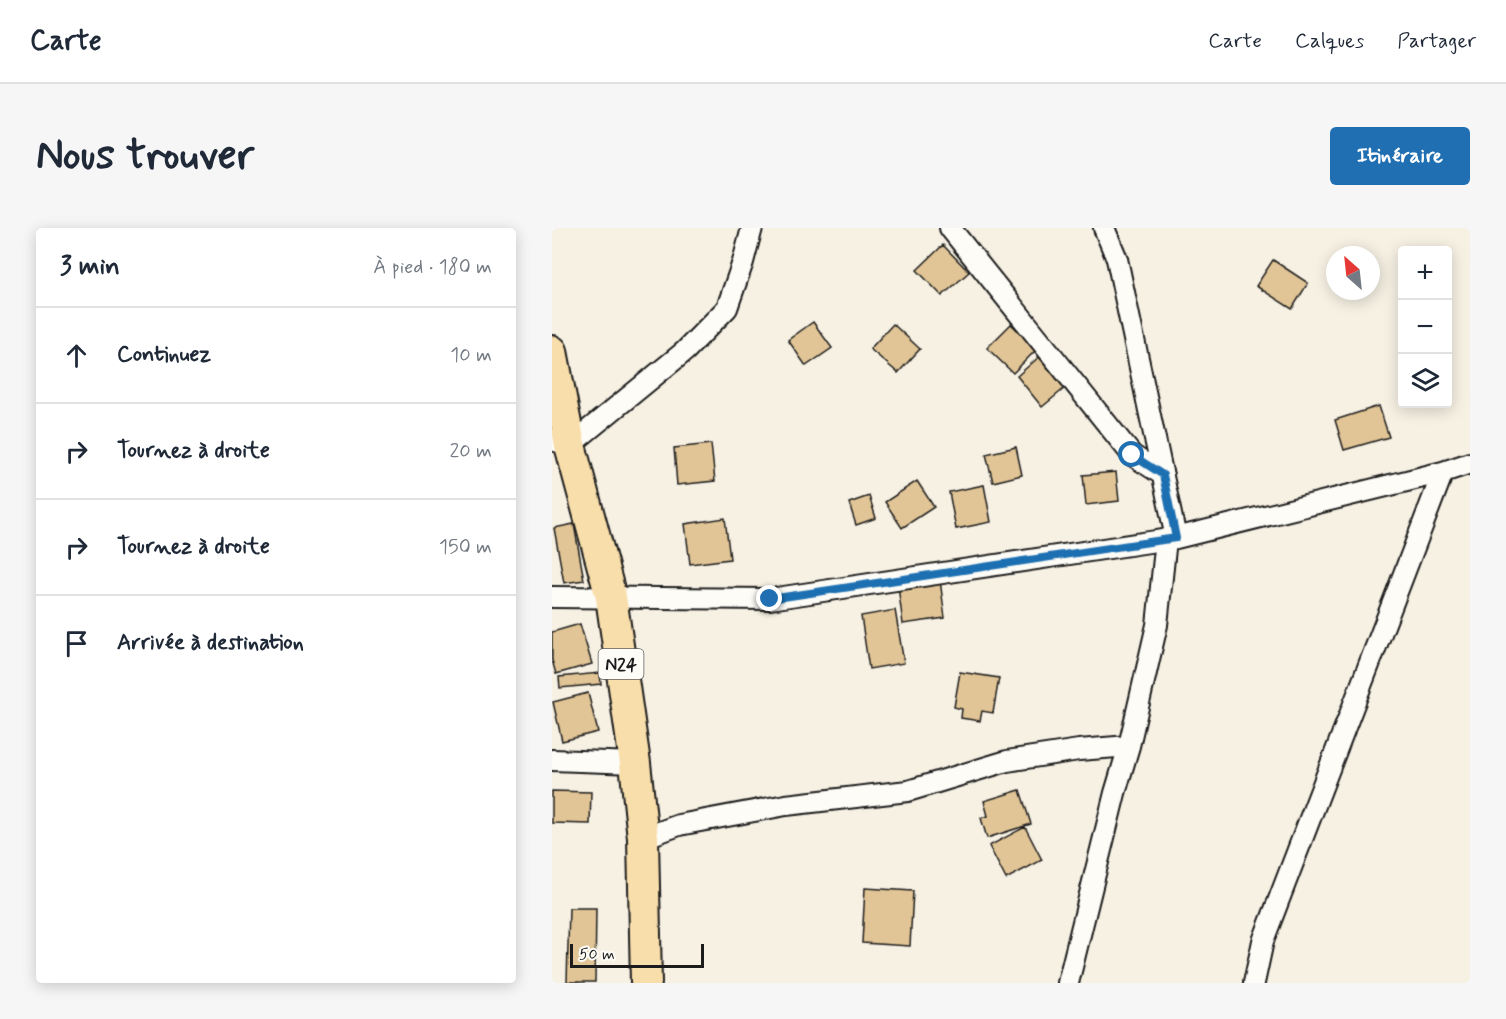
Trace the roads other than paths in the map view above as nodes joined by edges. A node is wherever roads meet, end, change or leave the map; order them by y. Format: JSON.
{"nodes":[{"id":1,"x":752,"y":228,"type":"edge"},
{"id":2,"x":950,"y":228,"type":"edge"},
{"id":3,"x":1104,"y":228,"type":"edge"},
{"id":4,"x":552,"y":351,"type":"edge"},
{"id":5,"x":561,"y":442,"type":"edge"},
{"id":6,"x":1470,"y":463,"type":"edge"},
{"id":7,"x":1443,"y":472,"type":"junction"},
{"id":8,"x":1163,"y":475,"type":"junction"},
{"id":9,"x":1171,"y":539,"type":"junction"},
{"id":10,"x":552,"y":597,"type":"edge"},
{"id":11,"x":611,"y":597,"type":"junction"},
{"id":12,"x":1130,"y":746,"type":"junction"},
{"id":13,"x":552,"y":760,"type":"edge"},
{"id":14,"x":635,"y":763,"type":"junction"},
{"id":15,"x":643,"y":838,"type":"junction"},
{"id":16,"x":646,"y":983,"type":"edge"},
{"id":17,"x":1068,"y":983,"type":"edge"},
{"id":18,"x":1254,"y":983,"type":"edge"}],
"edges":[{"from":1,"to":5,"type":"street"},
{"from":2,"to":8,"type":"street"},
{"from":3,"to":8,"type":"street"},
{"from":4,"to":5,"type":"main road","number":"N24"},
{"from":5,"to":11,"type":"main road","number":"N24"},
{"from":6,"to":7,"type":"street"},
{"from":7,"to":9,"type":"street"},
{"from":7,"to":18,"type":"street"},
{"from":8,"to":9,"type":"street"},
{"from":9,"to":11,"type":"street"},
{"from":9,"to":12,"type":"street"},
{"from":10,"to":11,"type":"street"},
{"from":11,"to":14,"type":"main road","number":"N24"},
{"from":12,"to":15,"type":"street"},
{"from":12,"to":17,"type":"street"},
{"from":13,"to":14,"type":"street"},
{"from":14,"to":15,"type":"main road","number":"N24"},
{"from":15,"to":16,"type":"main road","number":"N24"}]}
